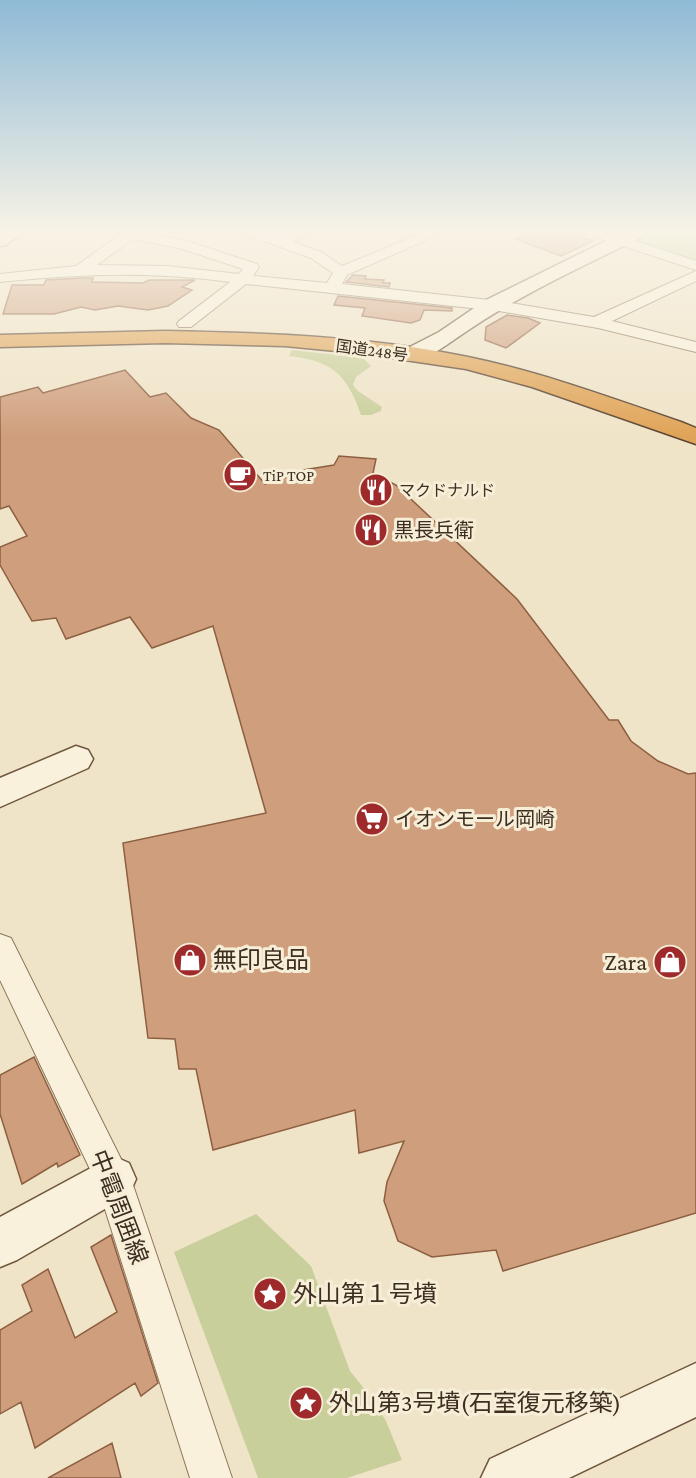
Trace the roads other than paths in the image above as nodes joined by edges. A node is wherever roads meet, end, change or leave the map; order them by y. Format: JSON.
{"nodes":[{"id":1,"x":219,"y":298,"type":"edge"},
{"id":2,"x":432,"y":298,"type":"edge"},
{"id":3,"x":505,"y":298,"type":"edge"},
{"id":4,"x":647,"y":298,"type":"edge"},
{"id":5,"x":493,"y":304,"type":"junction"},
{"id":6,"x":595,"y":323,"type":"junction"},
{"id":7,"x":185,"y":324,"type":"junction"},
{"id":8,"x":0,"y":331,"type":"edge"},
{"id":9,"x":0,"y":341,"type":"edge"},
{"id":10,"x":695,"y":346,"type":"edge"},
{"id":11,"x":420,"y":350,"type":"junction"},
{"id":12,"x":696,"y":424,"type":"edge"},
{"id":13,"x":696,"y":437,"type":"edge"},
{"id":14,"x":75,"y":759,"type":"dead end"},
{"id":15,"x":0,"y":793,"type":"edge"},
{"id":16,"x":0,"y":948,"type":"edge"},
{"id":17,"x":113,"y":1179,"type":"junction"},
{"id":18,"x":0,"y":1243,"type":"edge"},
{"id":19,"x":696,"y":1389,"type":"edge"},
{"id":20,"x":211,"y":1478,"type":"edge"},
{"id":21,"x":509,"y":1478,"type":"edge"}],
"edges":[{"from":1,"to":7,"type":"street"},
{"from":2,"to":5,"type":"street"},
{"from":3,"to":5,"type":"street"},
{"from":4,"to":6,"type":"street"},
{"from":5,"to":6,"type":"street"},
{"from":5,"to":11,"type":"street"},
{"from":6,"to":10,"type":"street"},
{"from":7,"to":8,"type":"highway","name":"国道248号"},
{"from":7,"to":11,"type":"highway","name":"国道248号"},
{"from":9,"to":11,"type":"highway","name":"国道248号"},
{"from":11,"to":12,"type":"highway","name":"国道248号"},
{"from":11,"to":13,"type":"highway","name":"国道248号"},
{"from":14,"to":15,"type":"street"},
{"from":16,"to":17,"type":"street","name":"中電周囲線"},
{"from":17,"to":18,"type":"street"},
{"from":17,"to":20,"type":"street","name":"中電周囲線"},
{"from":19,"to":21,"type":"street"}]}
